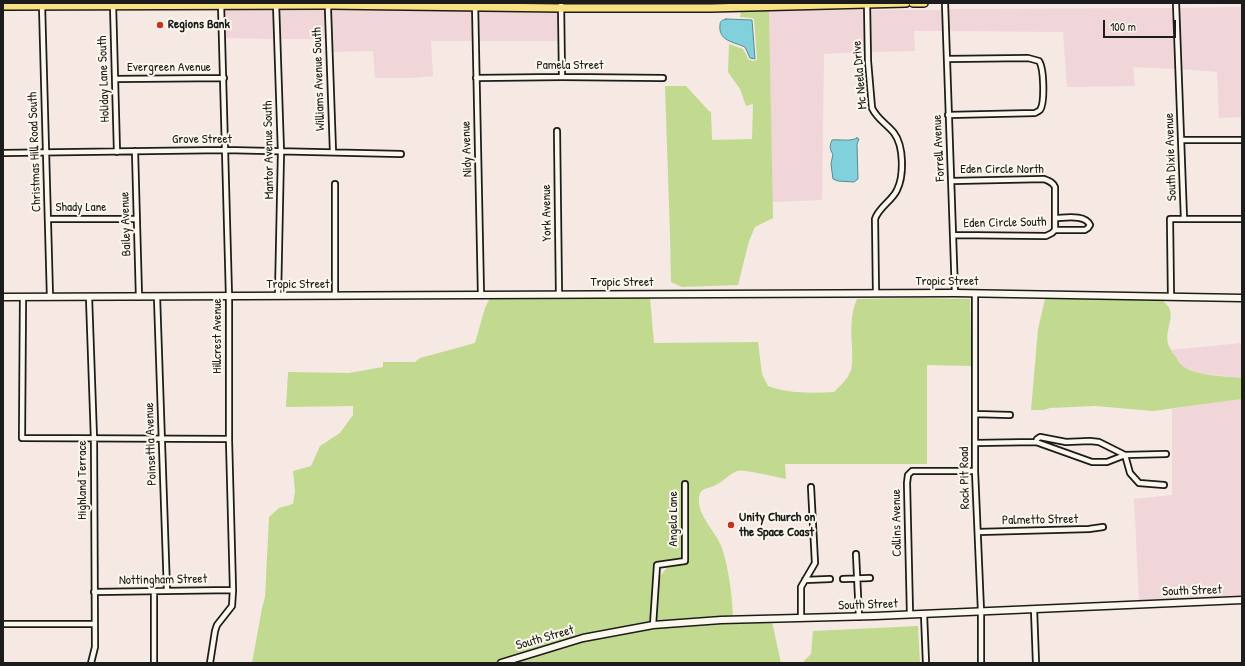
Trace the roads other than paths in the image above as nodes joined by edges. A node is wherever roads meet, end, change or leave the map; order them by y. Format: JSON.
{"nodes":[{"id":1,"x":867,"y":3,"type":"edge"},
{"id":2,"x":906,"y":3,"type":"edge"},
{"id":3,"x":913,"y":3,"type":"edge"},
{"id":4,"x":924,"y":3,"type":"edge"},
{"id":5,"x":945,"y":3,"type":"edge"},
{"id":6,"x":1176,"y":3,"type":"edge"},
{"id":7,"x":42,"y":4,"type":"edge"},
{"id":8,"x":113,"y":4,"type":"edge"},
{"id":9,"x":175,"y":4,"type":"edge"},
{"id":10,"x":221,"y":4,"type":"edge"},
{"id":11,"x":262,"y":4,"type":"edge"},
{"id":12,"x":276,"y":4,"type":"edge"},
{"id":13,"x":328,"y":4,"type":"edge"},
{"id":14,"x":380,"y":4,"type":"edge"},
{"id":15,"x":475,"y":5,"type":"edge"},
{"id":16,"x":520,"y":5,"type":"edge"},
{"id":17,"x":561,"y":5,"type":"edge"},
{"id":18,"x":621,"y":5,"type":"edge"},
{"id":19,"x":710,"y":5,"type":"edge"},
{"id":20,"x":791,"y":5,"type":"edge"},
{"id":21,"x":3,"y":6,"type":"edge"},
{"id":22,"x":947,"y":59,"type":"junction"},
{"id":23,"x":562,"y":77,"type":"junction"},
{"id":24,"x":224,"y":78,"type":"junction"},
{"id":25,"x":476,"y":78,"type":"junction"},
{"id":26,"x":663,"y":78,"type":"dead end"},
{"id":27,"x":115,"y":79,"type":"junction"},
{"id":28,"x":948,"y":115,"type":"junction"},
{"id":29,"x":557,"y":131,"type":"dead end"},
{"id":30,"x":1181,"y":140,"type":"junction"},
{"id":31,"x":1242,"y":140,"type":"edge"},
{"id":32,"x":225,"y":150,"type":"junction"},
{"id":33,"x":135,"y":151,"type":"junction"},
{"id":34,"x":117,"y":152,"type":"junction"},
{"id":35,"x":282,"y":152,"type":"junction"},
{"id":36,"x":332,"y":152,"type":"junction"},
{"id":37,"x":3,"y":153,"type":"edge"},
{"id":38,"x":46,"y":153,"type":"junction"},
{"id":39,"x":401,"y":154,"type":"dead end"},
{"id":40,"x":952,"y":181,"type":"junction"},
{"id":41,"x":335,"y":184,"type":"dead end"},
{"id":42,"x":1055,"y":218,"type":"junction"},
{"id":43,"x":48,"y":219,"type":"junction"},
{"id":44,"x":137,"y":219,"type":"junction"},
{"id":45,"x":1184,"y":219,"type":"junction"},
{"id":46,"x":1242,"y":219,"type":"edge"},
{"id":47,"x":1055,"y":230,"type":"junction"},
{"id":48,"x":953,"y":235,"type":"junction"},
{"id":49,"x":876,"y":293,"type":"junction"},
{"id":50,"x":955,"y":293,"type":"junction"},
{"id":51,"x":975,"y":293,"type":"junction"},
{"id":52,"x":481,"y":295,"type":"junction"},
{"id":53,"x":559,"y":295,"type":"junction"},
{"id":54,"x":229,"y":296,"type":"junction"},
{"id":55,"x":278,"y":296,"type":"junction"},
{"id":56,"x":335,"y":296,"type":"junction"},
{"id":57,"x":3,"y":297,"type":"edge"},
{"id":58,"x":23,"y":297,"type":"junction"},
{"id":59,"x":50,"y":297,"type":"junction"},
{"id":60,"x":89,"y":297,"type":"junction"},
{"id":61,"x":139,"y":297,"type":"junction"},
{"id":62,"x":157,"y":297,"type":"junction"},
{"id":63,"x":1171,"y":297,"type":"junction"},
{"id":64,"x":1242,"y":298,"type":"edge"},
{"id":65,"x":975,"y":414,"type":"junction"},
{"id":66,"x":1010,"y":415,"type":"dead end"},
{"id":67,"x":161,"y":438,"type":"junction"},
{"id":68,"x":94,"y":439,"type":"junction"},
{"id":69,"x":229,"y":439,"type":"junction"},
{"id":70,"x":1036,"y":442,"type":"junction"},
{"id":71,"x":975,"y":443,"type":"junction"},
{"id":72,"x":1166,"y":454,"type":"dead end"},
{"id":73,"x":1125,"y":455,"type":"junction"},
{"id":74,"x":975,"y":471,"type":"junction"},
{"id":75,"x":685,"y":484,"type":"dead end"},
{"id":76,"x":1164,"y":486,"type":"dead end"},
{"id":77,"x":811,"y":488,"type":"dead end"},
{"id":78,"x":1103,"y":527,"type":"dead end"},
{"id":79,"x":978,"y":532,"type":"junction"},
{"id":80,"x":856,"y":554,"type":"dead end"},
{"id":81,"x":857,"y":578,"type":"junction"},
{"id":82,"x":870,"y":578,"type":"dead end"},
{"id":83,"x":830,"y":579,"type":"dead end"},
{"id":84,"x":843,"y":579,"type":"dead end"},
{"id":85,"x":805,"y":580,"type":"junction"},
{"id":86,"x":233,"y":590,"type":"junction"},
{"id":87,"x":154,"y":591,"type":"junction"},
{"id":88,"x":167,"y":591,"type":"junction"},
{"id":89,"x":94,"y":592,"type":"junction"},
{"id":90,"x":1242,"y":600,"type":"edge"},
{"id":91,"x":1034,"y":609,"type":"junction"},
{"id":92,"x":981,"y":611,"type":"junction"},
{"id":93,"x":910,"y":614,"type":"junction"},
{"id":94,"x":924,"y":614,"type":"junction"},
{"id":95,"x":860,"y":617,"type":"junction"},
{"id":96,"x":801,"y":618,"type":"junction"},
{"id":97,"x":3,"y":624,"type":"edge"},
{"id":98,"x":94,"y":624,"type":"junction"},
{"id":99,"x":653,"y":625,"type":"junction"},
{"id":100,"x":90,"y":663,"type":"edge"},
{"id":101,"x":154,"y":663,"type":"edge"},
{"id":102,"x":210,"y":663,"type":"edge"},
{"id":103,"x":501,"y":663,"type":"edge"},
{"id":104,"x":926,"y":663,"type":"edge"},
{"id":105,"x":981,"y":663,"type":"edge"},
{"id":106,"x":1036,"y":663,"type":"edge"}],
"edges":[{"from":1,"to":2,"type":"main road"},
{"from":1,"to":20,"type":"main road"},
{"from":1,"to":49,"type":"street","name":"Mc Neela Drive"},
{"from":3,"to":4,"type":"main road"},
{"from":5,"to":22,"type":"street","name":"Forrell Avenue"},
{"from":6,"to":30,"type":"street","name":"South Dixie Avenue"},
{"from":7,"to":8,"type":"main road"},
{"from":7,"to":21,"type":"main road"},
{"from":7,"to":38,"type":"street","name":"Christmas Hill Road South"},
{"from":8,"to":9,"type":"main road"},
{"from":8,"to":27,"type":"street","name":"Holiday Lane South"},
{"from":9,"to":10,"type":"main road"},
{"from":10,"to":11,"type":"main road"},
{"from":10,"to":24,"type":"street","name":"Hillcrest Avenue"},
{"from":11,"to":12,"type":"main road"},
{"from":12,"to":13,"type":"main road"},
{"from":12,"to":35,"type":"street","name":"Mantor Avenue South"},
{"from":13,"to":14,"type":"main road"},
{"from":13,"to":36,"type":"street","name":"Williams Avenue South"},
{"from":14,"to":15,"type":"main road"},
{"from":15,"to":16,"type":"main road"},
{"from":15,"to":25,"type":"street","name":"Nidy Avenue"},
{"from":16,"to":17,"type":"main road"},
{"from":17,"to":18,"type":"main road"},
{"from":17,"to":23,"type":"street"},
{"from":18,"to":19,"type":"main road"},
{"from":19,"to":20,"type":"main road"},
{"from":22,"to":28,"type":"street","name":"Forrell Avenue"},
{"from":22,"to":28,"type":"street"},
{"from":23,"to":25,"type":"street","name":"Pamela Street"},
{"from":23,"to":26,"type":"street","name":"Pamela Street"},
{"from":24,"to":27,"type":"street","name":"Evergreen Avenue"},
{"from":24,"to":32,"type":"street","name":"Hillcrest Avenue"},
{"from":25,"to":52,"type":"street","name":"Nidy Avenue"},
{"from":27,"to":34,"type":"street","name":"Holiday Lane South"},
{"from":28,"to":40,"type":"street","name":"Forrell Avenue"},
{"from":29,"to":53,"type":"street","name":"York Avenue"},
{"from":30,"to":31,"type":"street"},
{"from":30,"to":45,"type":"street","name":"South Dixie Avenue"},
{"from":32,"to":33,"type":"street","name":"Grove Street"},
{"from":32,"to":35,"type":"street","name":"Grove Street"},
{"from":32,"to":54,"type":"street","name":"Hillcrest Avenue"},
{"from":33,"to":34,"type":"street","name":"Grove Street"},
{"from":33,"to":44,"type":"street","name":"Bailey Avenue"},
{"from":34,"to":38,"type":"street","name":"Grove Street"},
{"from":35,"to":36,"type":"street","name":"Grove Street"},
{"from":35,"to":55,"type":"street","name":"Mantor Avenue South"},
{"from":36,"to":39,"type":"street","name":"Grove Street"},
{"from":37,"to":38,"type":"street","name":"Grove Street"},
{"from":38,"to":43,"type":"street","name":"Christmas Hill Road South"},
{"from":40,"to":42,"type":"street","name":"Eden Circle North"},
{"from":40,"to":48,"type":"street","name":"Forrell Avenue"},
{"from":41,"to":56,"type":"street"},
{"from":42,"to":47,"type":"street","name":"Eden Circle North"},
{"from":42,"to":47,"type":"street","name":"Eden Circle South"},
{"from":43,"to":44,"type":"street","name":"Shady Lane"},
{"from":43,"to":59,"type":"street","name":"Christmas Hill Road South"},
{"from":44,"to":61,"type":"street","name":"Bailey Avenue"},
{"from":45,"to":46,"type":"street"},
{"from":45,"to":63,"type":"street","name":"South Dixie Avenue"},
{"from":47,"to":48,"type":"street","name":"Eden Circle South"},
{"from":48,"to":50,"type":"street","name":"Forrell Avenue"},
{"from":49,"to":50,"type":"street","name":"Tropic Street"},
{"from":49,"to":53,"type":"street","name":"Tropic Street"},
{"from":50,"to":51,"type":"street","name":"Tropic Street"},
{"from":51,"to":63,"type":"street","name":"Tropic Street"},
{"from":51,"to":65,"type":"street","name":"Rock Pit Road"},
{"from":52,"to":53,"type":"street","name":"Tropic Street"},
{"from":52,"to":56,"type":"street","name":"Tropic Street"},
{"from":54,"to":55,"type":"street","name":"Tropic Street"},
{"from":54,"to":62,"type":"street","name":"Tropic Street"},
{"from":54,"to":69,"type":"street","name":"Hillcrest Avenue"},
{"from":55,"to":56,"type":"street","name":"Tropic Street"},
{"from":57,"to":58,"type":"street","name":"Tropic Street"},
{"from":58,"to":59,"type":"street","name":"Tropic Street"},
{"from":58,"to":68,"type":"street"},
{"from":59,"to":60,"type":"street","name":"Tropic Street"},
{"from":60,"to":61,"type":"street","name":"Tropic Street"},
{"from":60,"to":68,"type":"street","name":"Highland Terrace"},
{"from":61,"to":62,"type":"street","name":"Tropic Street"},
{"from":62,"to":67,"type":"street","name":"Poinsettia Avenue"},
{"from":63,"to":64,"type":"street","name":"Tropic Street"},
{"from":65,"to":66,"type":"street"},
{"from":65,"to":71,"type":"street","name":"Rock Pit Road"},
{"from":67,"to":68,"type":"street"},
{"from":67,"to":69,"type":"street"},
{"from":67,"to":88,"type":"street","name":"Poinsettia Avenue"},
{"from":68,"to":89,"type":"street","name":"Highland Terrace"},
{"from":69,"to":86,"type":"street","name":"Hillcrest Avenue"},
{"from":70,"to":71,"type":"street"},
{"from":70,"to":73,"type":"street"},
{"from":70,"to":73,"type":"street"},
{"from":71,"to":74,"type":"street","name":"Rock Pit Road"},
{"from":72,"to":73,"type":"street"},
{"from":73,"to":76,"type":"street"},
{"from":74,"to":79,"type":"street","name":"Rock Pit Road"},
{"from":74,"to":93,"type":"street","name":"Collins Avenue"},
{"from":75,"to":99,"type":"street","name":"Angela Lane"},
{"from":77,"to":85,"type":"street"},
{"from":78,"to":79,"type":"street","name":"Palmetto Street"},
{"from":79,"to":92,"type":"street","name":"Rock Pit Road"},
{"from":80,"to":81,"type":"street"},
{"from":81,"to":82,"type":"street"},
{"from":81,"to":84,"type":"street"},
{"from":81,"to":95,"type":"street"},
{"from":83,"to":85,"type":"street"},
{"from":85,"to":96,"type":"street"},
{"from":86,"to":88,"type":"street","name":"Nottingham Street"},
{"from":86,"to":102,"type":"street","name":"Hillcrest Avenue"},
{"from":87,"to":88,"type":"street","name":"Nottingham Street"},
{"from":87,"to":89,"type":"street","name":"Nottingham Street"},
{"from":87,"to":101,"type":"street"},
{"from":89,"to":98,"type":"street","name":"Highland Terrace"},
{"from":90,"to":91,"type":"street","name":"South Street"},
{"from":91,"to":92,"type":"street","name":"South Street"},
{"from":91,"to":106,"type":"street"},
{"from":92,"to":94,"type":"street","name":"South Street"},
{"from":92,"to":105,"type":"street","name":"Rock Pit Road"},
{"from":93,"to":94,"type":"street","name":"South Street"},
{"from":93,"to":95,"type":"street","name":"South Street"},
{"from":94,"to":104,"type":"street"},
{"from":95,"to":96,"type":"street","name":"South Street"},
{"from":96,"to":99,"type":"street","name":"South Street"},
{"from":97,"to":98,"type":"street"},
{"from":98,"to":100,"type":"street","name":"Highland Terrace"},
{"from":99,"to":103,"type":"street","name":"South Street"}]}
